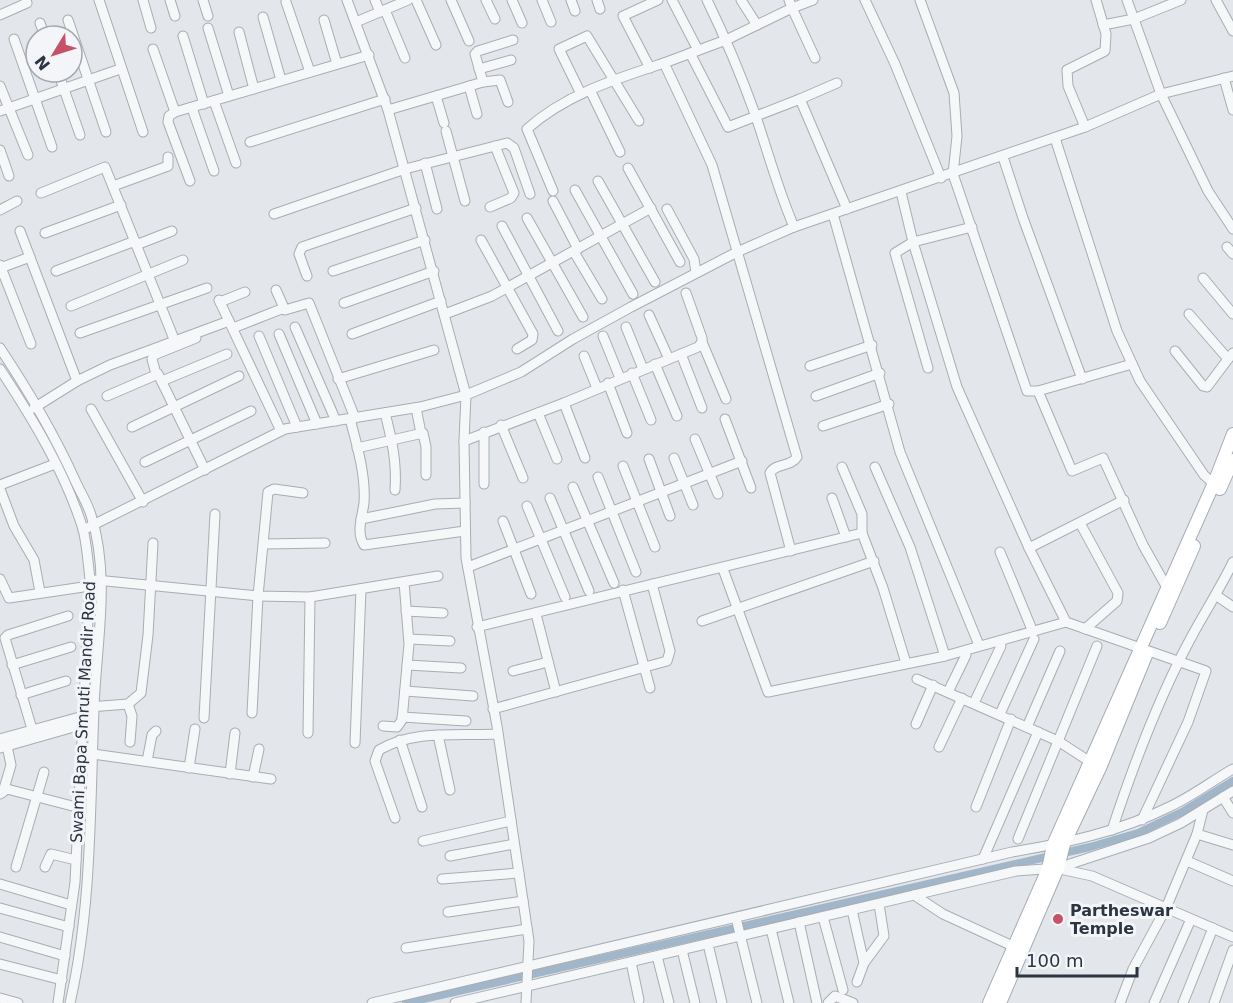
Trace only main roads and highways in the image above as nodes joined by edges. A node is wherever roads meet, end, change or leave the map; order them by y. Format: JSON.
{"nodes":[{"id":1,"x":1233,"y":434,"type":"edge"},
{"id":2,"x":1233,"y":460,"type":"edge"},
{"id":3,"x":1217,"y":486,"type":"junction"},
{"id":4,"x":1018,"y":948,"type":"junction"},
{"id":5,"x":988,"y":1003,"type":"edge"},
{"id":6,"x":1000,"y":1003,"type":"edge"}],
"edges":[{"from":1,"to":3,"type":"main road"},
{"from":2,"to":3,"type":"main road"},
{"from":3,"to":4,"type":"main road"},
{"from":4,"to":5,"type":"main road"},
{"from":4,"to":6,"type":"main road"}]}
